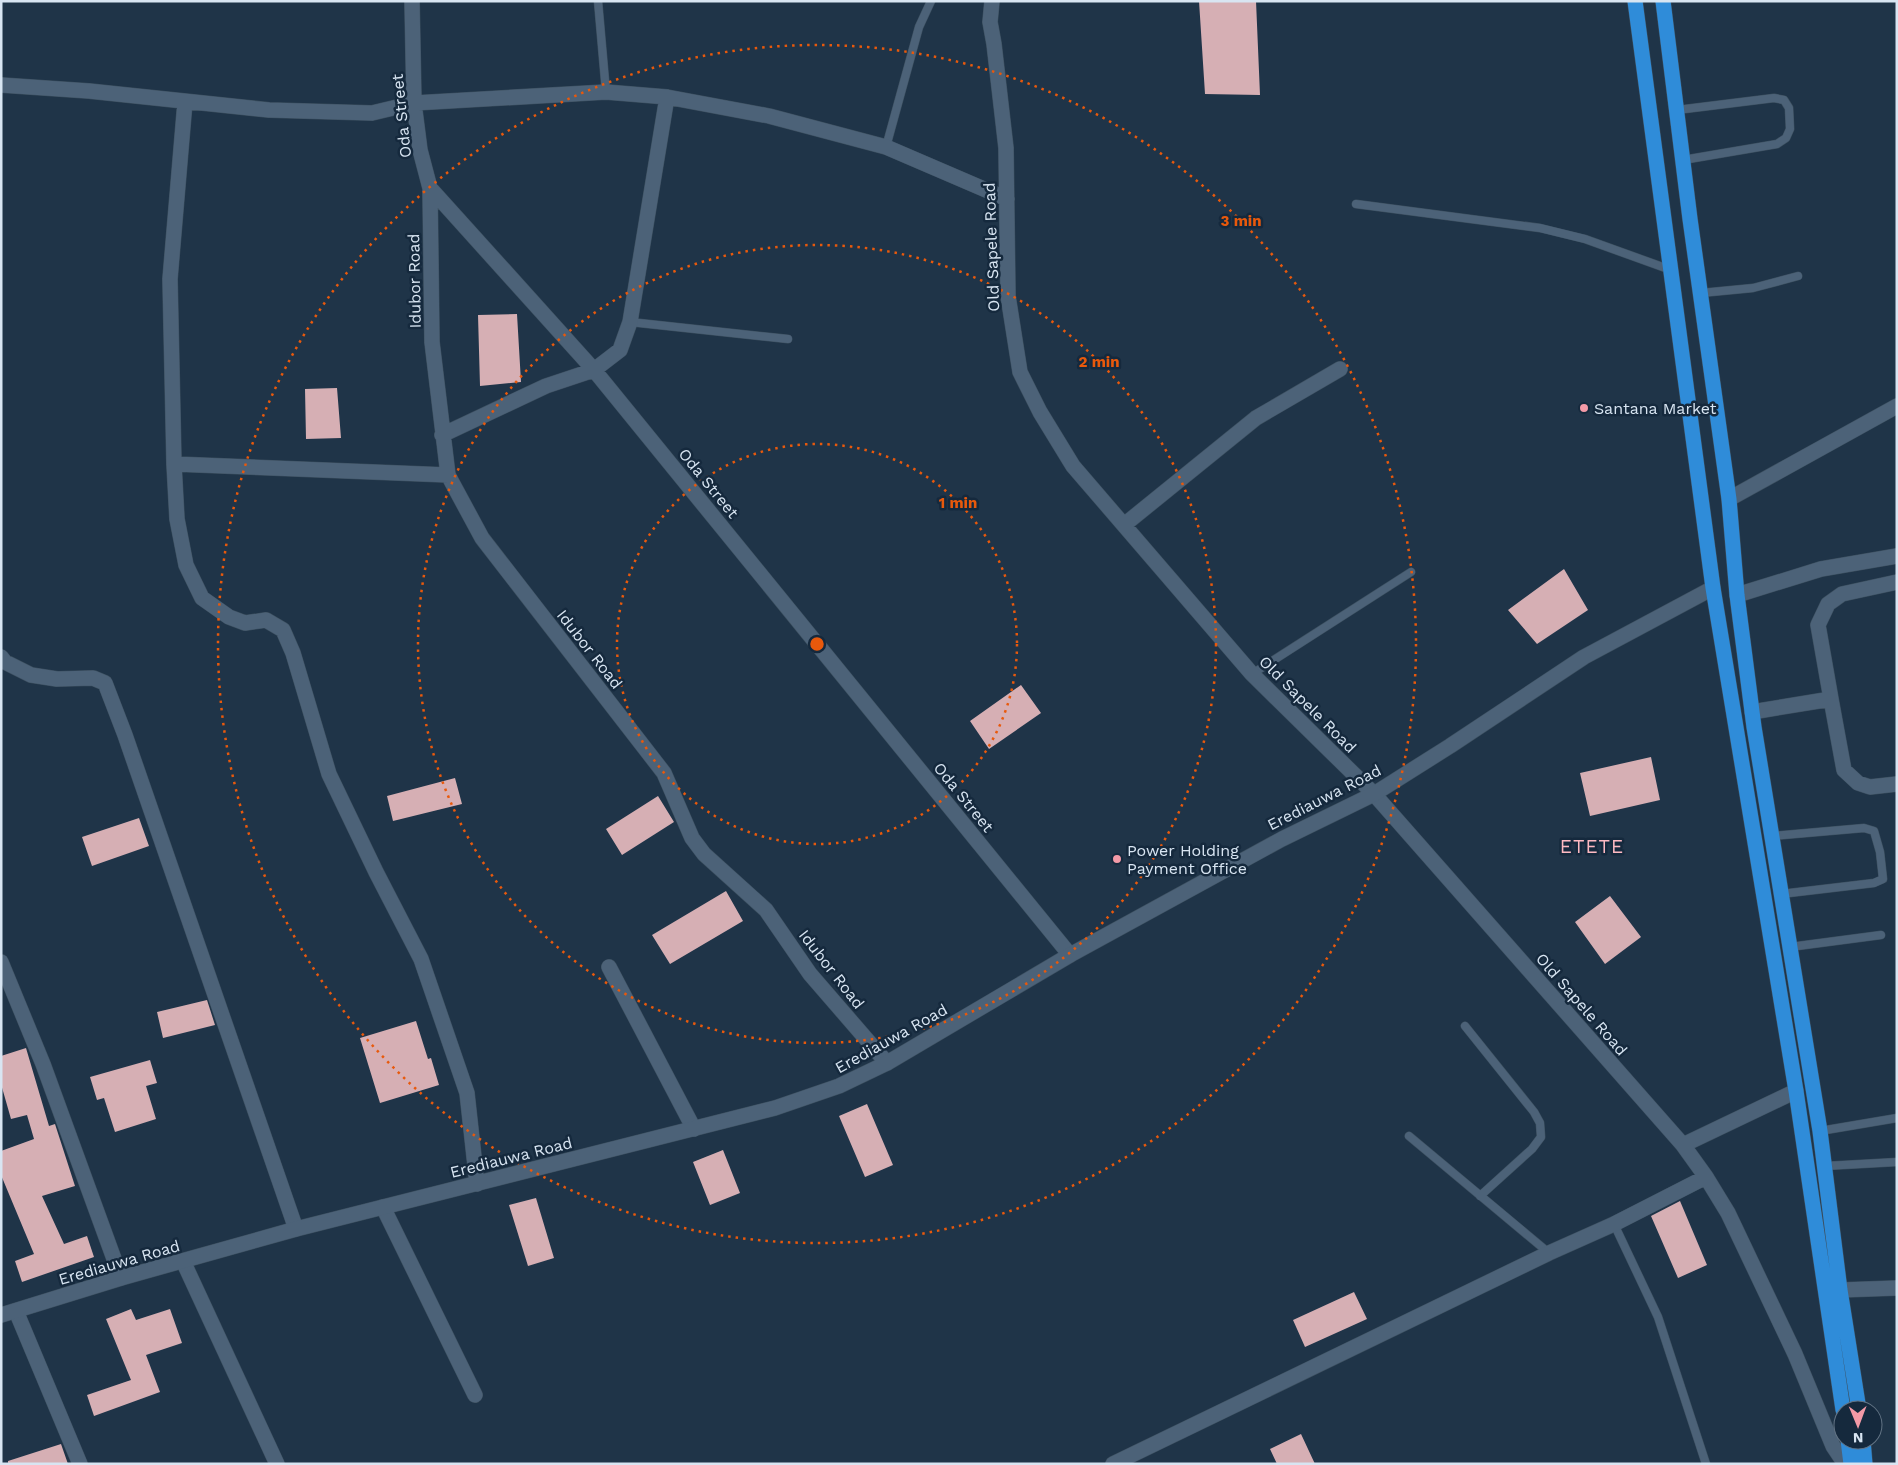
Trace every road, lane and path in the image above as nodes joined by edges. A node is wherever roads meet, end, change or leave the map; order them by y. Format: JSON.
{"nodes":[{"id":1,"x":412,"y":1,"type":"edge"},
{"id":2,"x":598,"y":1,"type":"edge"},
{"id":3,"x":930,"y":1,"type":"edge"},
{"id":4,"x":992,"y":1,"type":"edge"},
{"id":5,"x":1635,"y":1,"type":"edge"},
{"id":6,"x":1663,"y":1,"type":"edge"},
{"id":7,"x":2,"y":87,"type":"edge"},
{"id":8,"x":606,"y":92,"type":"junction"},
{"id":9,"x":667,"y":97,"type":"junction"},
{"id":10,"x":185,"y":102,"type":"junction"},
{"id":11,"x":414,"y":103,"type":"junction"},
{"id":12,"x":1676,"y":110,"type":"junction"},
{"id":13,"x":886,"y":147,"type":"junction"},
{"id":14,"x":1683,"y":160,"type":"junction"},
{"id":15,"x":430,"y":188,"type":"junction"},
{"id":16,"x":1007,"y":199,"type":"junction"},
{"id":17,"x":1356,"y":204,"type":"dead end"},
{"id":18,"x":1671,"y":270,"type":"junction"},
{"id":19,"x":1798,"y":276,"type":"dead end"},
{"id":20,"x":1701,"y":293,"type":"junction"},
{"id":21,"x":630,"y":322,"type":"junction"},
{"id":22,"x":788,"y":339,"type":"dead end"},
{"id":23,"x":1340,"y":369,"type":"dead end"},
{"id":24,"x":594,"y":370,"type":"junction"},
{"id":25,"x":1897,"y":406,"type":"edge"},
{"id":26,"x":442,"y":435,"type":"junction"},
{"id":27,"x":174,"y":464,"type":"junction"},
{"id":28,"x":448,"y":475,"type":"junction"},
{"id":29,"x":1729,"y":499,"type":"junction"},
{"id":30,"x":1124,"y":525,"type":"junction"},
{"id":31,"x":1897,"y":556,"type":"edge"},
{"id":32,"x":1411,"y":572,"type":"dead end"},
{"id":33,"x":1897,"y":582,"type":"edge"},
{"id":34,"x":1713,"y":588,"type":"junction"},
{"id":35,"x":1738,"y":595,"type":"junction"},
{"id":36,"x":1,"y":657,"type":"edge"},
{"id":37,"x":1252,"y":674,"type":"junction"},
{"id":38,"x":1831,"y":699,"type":"junction"},
{"id":39,"x":1752,"y":712,"type":"junction"},
{"id":40,"x":1897,"y":784,"type":"edge"},
{"id":41,"x":1374,"y":794,"type":"junction"},
{"id":42,"x":1772,"y":836,"type":"junction"},
{"id":43,"x":1781,"y":894,"type":"junction"},
{"id":44,"x":1881,"y":935,"type":"dead end"},
{"id":45,"x":1790,"y":947,"type":"junction"},
{"id":46,"x":1070,"y":955,"type":"junction"},
{"id":47,"x":1,"y":962,"type":"edge"},
{"id":48,"x":609,"y":966,"type":"dead end"},
{"id":49,"x":1465,"y":1026,"type":"dead end"},
{"id":50,"x":886,"y":1063,"type":"junction"},
{"id":51,"x":1796,"y":1091,"type":"junction"},
{"id":52,"x":1897,"y":1118,"type":"edge"},
{"id":53,"x":694,"y":1129,"type":"junction"},
{"id":54,"x":1820,"y":1131,"type":"junction"},
{"id":55,"x":1409,"y":1136,"type":"dead end"},
{"id":56,"x":1683,"y":1145,"type":"junction"},
{"id":57,"x":1897,"y":1162,"type":"edge"},
{"id":58,"x":1825,"y":1166,"type":"junction"},
{"id":59,"x":1706,"y":1176,"type":"junction"},
{"id":60,"x":477,"y":1184,"type":"junction"},
{"id":61,"x":1480,"y":1196,"type":"junction"},
{"id":62,"x":383,"y":1207,"type":"junction"},
{"id":63,"x":1614,"y":1224,"type":"junction"},
{"id":64,"x":296,"y":1229,"type":"junction"},
{"id":65,"x":1550,"y":1253,"type":"junction"},
{"id":66,"x":183,"y":1261,"type":"junction"},
{"id":67,"x":121,"y":1278,"type":"junction"},
{"id":68,"x":1897,"y":1288,"type":"edge"},
{"id":69,"x":1840,"y":1290,"type":"junction"},
{"id":70,"x":16,"y":1311,"type":"junction"},
{"id":71,"x":1,"y":1315,"type":"edge"},
{"id":72,"x":475,"y":1394,"type":"dead end"},
{"id":73,"x":1842,"y":1400,"type":"edge"},
{"id":74,"x":1857,"y":1400,"type":"edge"},
{"id":75,"x":1849,"y":1450,"type":"edge"},
{"id":76,"x":1864,"y":1450,"type":"edge"},
{"id":77,"x":80,"y":1464,"type":"edge"},
{"id":78,"x":277,"y":1464,"type":"edge"},
{"id":79,"x":1113,"y":1464,"type":"edge"},
{"id":80,"x":1706,"y":1464,"type":"edge"},
{"id":81,"x":1845,"y":1464,"type":"edge"},
{"id":82,"x":1851,"y":1464,"type":"edge"},
{"id":83,"x":1865,"y":1464,"type":"edge"}],
"edges":[{"from":1,"to":11,"type":"street","name":"Oda Street"},
{"from":2,"to":8,"type":"lane"},
{"from":3,"to":13,"type":"lane"},
{"from":4,"to":16,"type":"street","name":"Old Sapele Road"},
{"from":5,"to":18,"type":"highway"},
{"from":6,"to":12,"type":"highway"},
{"from":7,"to":10,"type":"street"},
{"from":8,"to":9,"type":"street"},
{"from":8,"to":11,"type":"street"},
{"from":9,"to":13,"type":"street"},
{"from":9,"to":21,"type":"street"},
{"from":10,"to":11,"type":"street"},
{"from":10,"to":27,"type":"street"},
{"from":11,"to":15,"type":"street","name":"Oda Street"},
{"from":12,"to":14,"type":"highway"},
{"from":12,"to":14,"type":"lane"},
{"from":13,"to":16,"type":"street"},
{"from":14,"to":20,"type":"highway"},
{"from":15,"to":24,"type":"street","name":"Oda Street"},
{"from":15,"to":26,"type":"street","name":"Idubor Road"},
{"from":16,"to":30,"type":"street","name":"Old Sapele Road"},
{"from":17,"to":18,"type":"lane"},
{"from":18,"to":34,"type":"highway"},
{"from":19,"to":20,"type":"lane"},
{"from":20,"to":29,"type":"highway"},
{"from":21,"to":22,"type":"lane"},
{"from":21,"to":24,"type":"street"},
{"from":23,"to":30,"type":"street"},
{"from":24,"to":26,"type":"street"},
{"from":24,"to":46,"type":"street","name":"Oda Street"},
{"from":25,"to":29,"type":"street"},
{"from":26,"to":28,"type":"street","name":"Idubor Road"},
{"from":27,"to":28,"type":"street"},
{"from":27,"to":60,"type":"street"},
{"from":28,"to":50,"type":"street","name":"Idubor Road"},
{"from":29,"to":35,"type":"highway"},
{"from":30,"to":37,"type":"street","name":"Old Sapele Road"},
{"from":31,"to":35,"type":"street"},
{"from":32,"to":37,"type":"lane"},
{"from":33,"to":38,"type":"street"},
{"from":34,"to":41,"type":"street","name":"Erediauwa Road"},
{"from":34,"to":51,"type":"highway"},
{"from":35,"to":39,"type":"highway"},
{"from":36,"to":64,"type":"street"},
{"from":37,"to":41,"type":"street","name":"Old Sapele Road"},
{"from":38,"to":39,"type":"street"},
{"from":38,"to":40,"type":"street"},
{"from":39,"to":42,"type":"highway"},
{"from":41,"to":46,"type":"street","name":"Erediauwa Road"},
{"from":41,"to":56,"type":"street","name":"Old Sapele Road"},
{"from":42,"to":43,"type":"highway"},
{"from":42,"to":43,"type":"lane"},
{"from":43,"to":45,"type":"highway"},
{"from":44,"to":45,"type":"lane"},
{"from":45,"to":54,"type":"highway"},
{"from":46,"to":50,"type":"street","name":"Erediauwa Road"},
{"from":47,"to":67,"type":"street"},
{"from":48,"to":53,"type":"street"},
{"from":49,"to":61,"type":"lane"},
{"from":50,"to":53,"type":"street","name":"Erediauwa Road"},
{"from":51,"to":56,"type":"street"},
{"from":51,"to":73,"type":"highway"},
{"from":52,"to":54,"type":"lane"},
{"from":53,"to":60,"type":"street","name":"Erediauwa Road"},
{"from":54,"to":58,"type":"highway"},
{"from":55,"to":61,"type":"lane"},
{"from":56,"to":59,"type":"street","name":"Old Sapele Road"},
{"from":57,"to":58,"type":"lane"},
{"from":58,"to":69,"type":"highway"},
{"from":59,"to":63,"type":"street"},
{"from":59,"to":81,"type":"street","name":"Old Sapele Road"},
{"from":60,"to":62,"type":"street","name":"Erediauwa Road"},
{"from":61,"to":65,"type":"lane"},
{"from":62,"to":64,"type":"street","name":"Erediauwa Road"},
{"from":62,"to":72,"type":"street"},
{"from":63,"to":65,"type":"street"},
{"from":63,"to":80,"type":"lane"},
{"from":64,"to":66,"type":"street","name":"Erediauwa Road"},
{"from":65,"to":79,"type":"street"},
{"from":66,"to":67,"type":"street","name":"Erediauwa Road"},
{"from":66,"to":78,"type":"street"},
{"from":67,"to":70,"type":"street","name":"Erediauwa Road"},
{"from":68,"to":69,"type":"street"},
{"from":69,"to":74,"type":"highway"},
{"from":70,"to":71,"type":"street","name":"Erediauwa Road"},
{"from":70,"to":77,"type":"street"},
{"from":75,"to":82,"type":"highway"},
{"from":76,"to":83,"type":"highway"}]}
